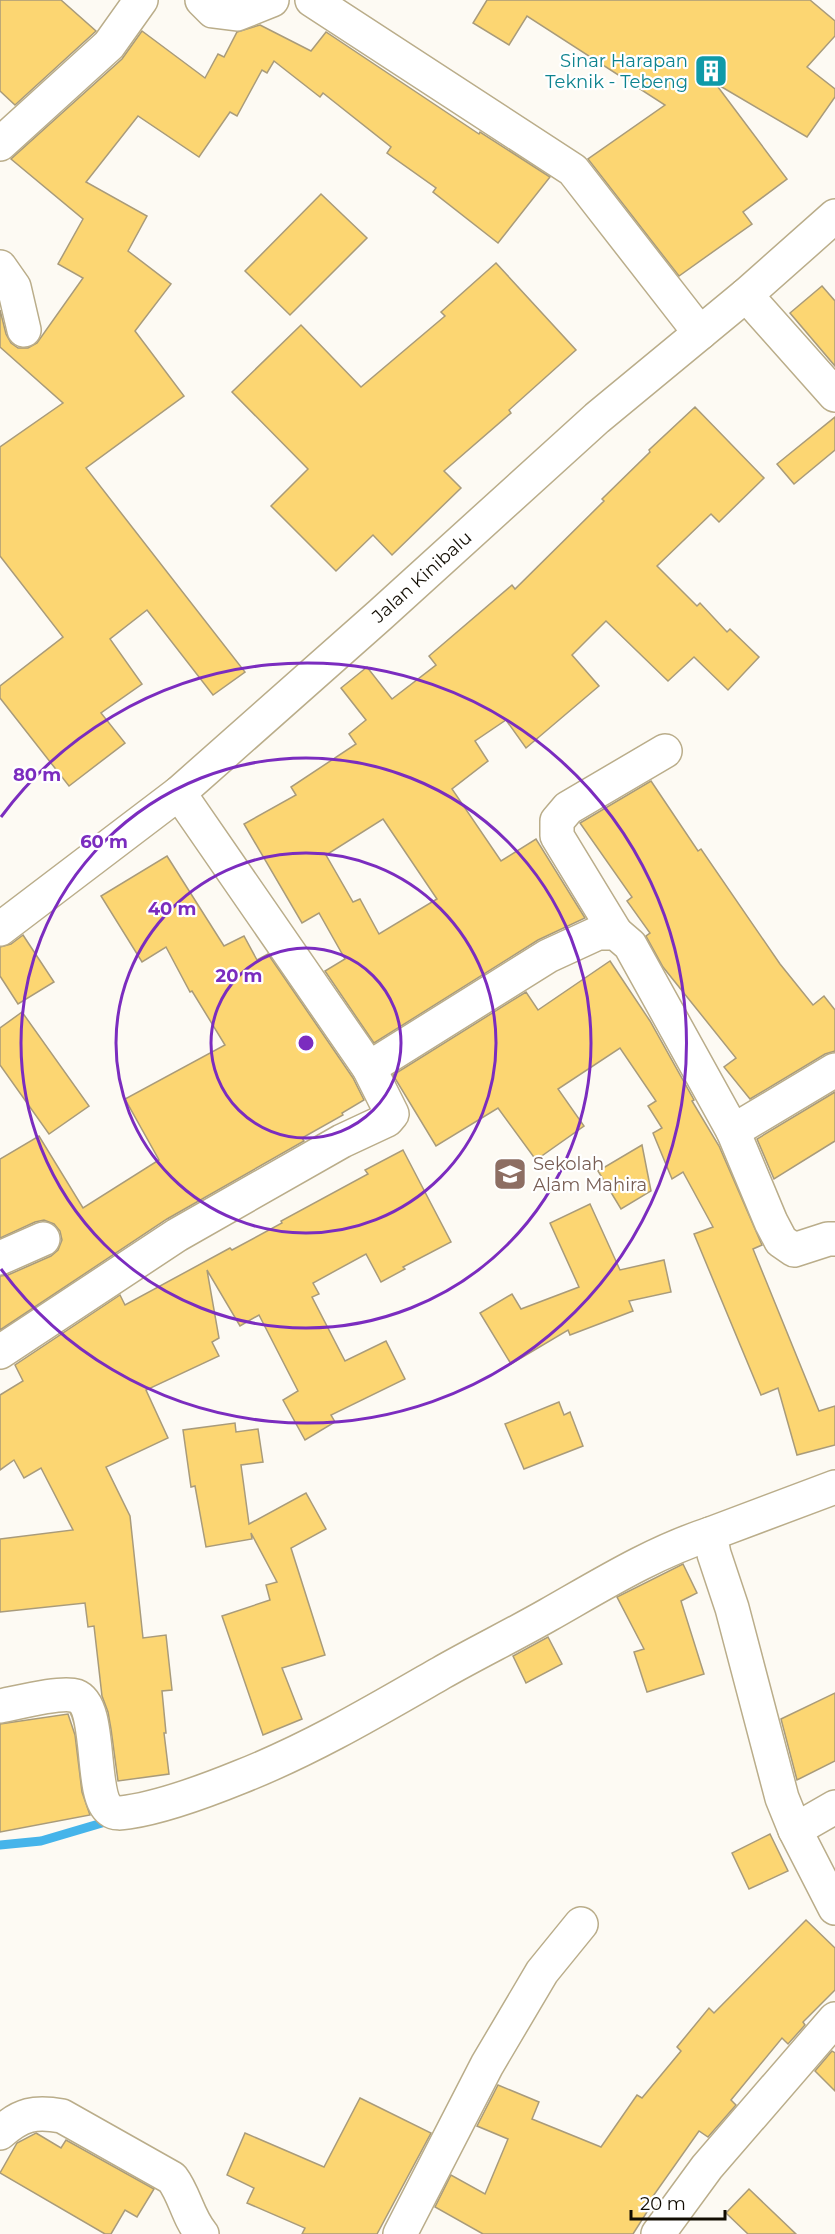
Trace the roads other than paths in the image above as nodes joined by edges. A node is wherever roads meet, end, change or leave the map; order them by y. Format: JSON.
{"nodes":[{"id":1,"x":141,"y":0,"type":"edge"},
{"id":2,"x":202,"y":0,"type":"edge"},
{"id":3,"x":272,"y":0,"type":"edge"},
{"id":4,"x":312,"y":0,"type":"edge"},
{"id":5,"x":5,"y":131,"type":"edge"},
{"id":6,"x":835,"y":216,"type":"edge"},
{"id":7,"x":0,"y":267,"type":"edge"},
{"id":8,"x":746,"y":296,"type":"junction"},
{"id":9,"x":24,"y":330,"type":"dead end"},
{"id":10,"x":700,"y":333,"type":"junction"},
{"id":11,"x":835,"y":395,"type":"edge"},
{"id":12,"x":665,"y":751,"type":"dead end"},
{"id":13,"x":179,"y":793,"type":"junction"},
{"id":14,"x":0,"y":928,"type":"edge"},
{"id":15,"x":616,"y":933,"type":"junction"},
{"id":16,"x":369,"y":1068,"type":"junction"},
{"id":17,"x":835,"y":1070,"type":"edge"},
{"id":18,"x":733,"y":1131,"type":"junction"},
{"id":19,"x":43,"y":1239,"type":"dead end"},
{"id":20,"x":835,"y":1239,"type":"edge"},
{"id":21,"x":0,"y":1258,"type":"edge"},
{"id":22,"x":0,"y":1352,"type":"edge"},
{"id":23,"x":835,"y":1487,"type":"edge"},
{"id":24,"x":712,"y":1543,"type":"junction"},
{"id":25,"x":0,"y":1706,"type":"edge"},
{"id":26,"x":835,"y":1807,"type":"edge"},
{"id":27,"x":795,"y":1830,"type":"junction"},
{"id":28,"x":835,"y":1908,"type":"edge"},
{"id":29,"x":581,"y":1924,"type":"dead end"},
{"id":30,"x":835,"y":2019,"type":"edge"},
{"id":31,"x":0,"y":2133,"type":"edge"},
{"id":32,"x":202,"y":2234,"type":"edge"},
{"id":33,"x":400,"y":2234,"type":"edge"},
{"id":34,"x":658,"y":2234,"type":"edge"}],
"edges":[{"from":1,"to":5,"type":"street"},
{"from":2,"to":3,"type":"street"},
{"from":4,"to":10,"type":"street"},
{"from":6,"to":8,"type":"street","name":"Jalan Kinibalu"},
{"from":7,"to":9,"type":"street"},
{"from":8,"to":10,"type":"street","name":"Jalan Kinibalu"},
{"from":8,"to":11,"type":"street"},
{"from":10,"to":13,"type":"street","name":"Jalan Kinibalu"},
{"from":12,"to":15,"type":"street"},
{"from":13,"to":14,"type":"street","name":"Jalan Kinibalu"},
{"from":13,"to":16,"type":"street"},
{"from":15,"to":16,"type":"street"},
{"from":15,"to":18,"type":"street"},
{"from":16,"to":22,"type":"street"},
{"from":17,"to":18,"type":"street"},
{"from":18,"to":20,"type":"street"},
{"from":19,"to":21,"type":"street"},
{"from":23,"to":24,"type":"street"},
{"from":24,"to":25,"type":"street"},
{"from":24,"to":27,"type":"street"},
{"from":26,"to":27,"type":"street"},
{"from":27,"to":28,"type":"street"},
{"from":29,"to":33,"type":"street"},
{"from":30,"to":34,"type":"street"},
{"from":31,"to":32,"type":"street"}]}
